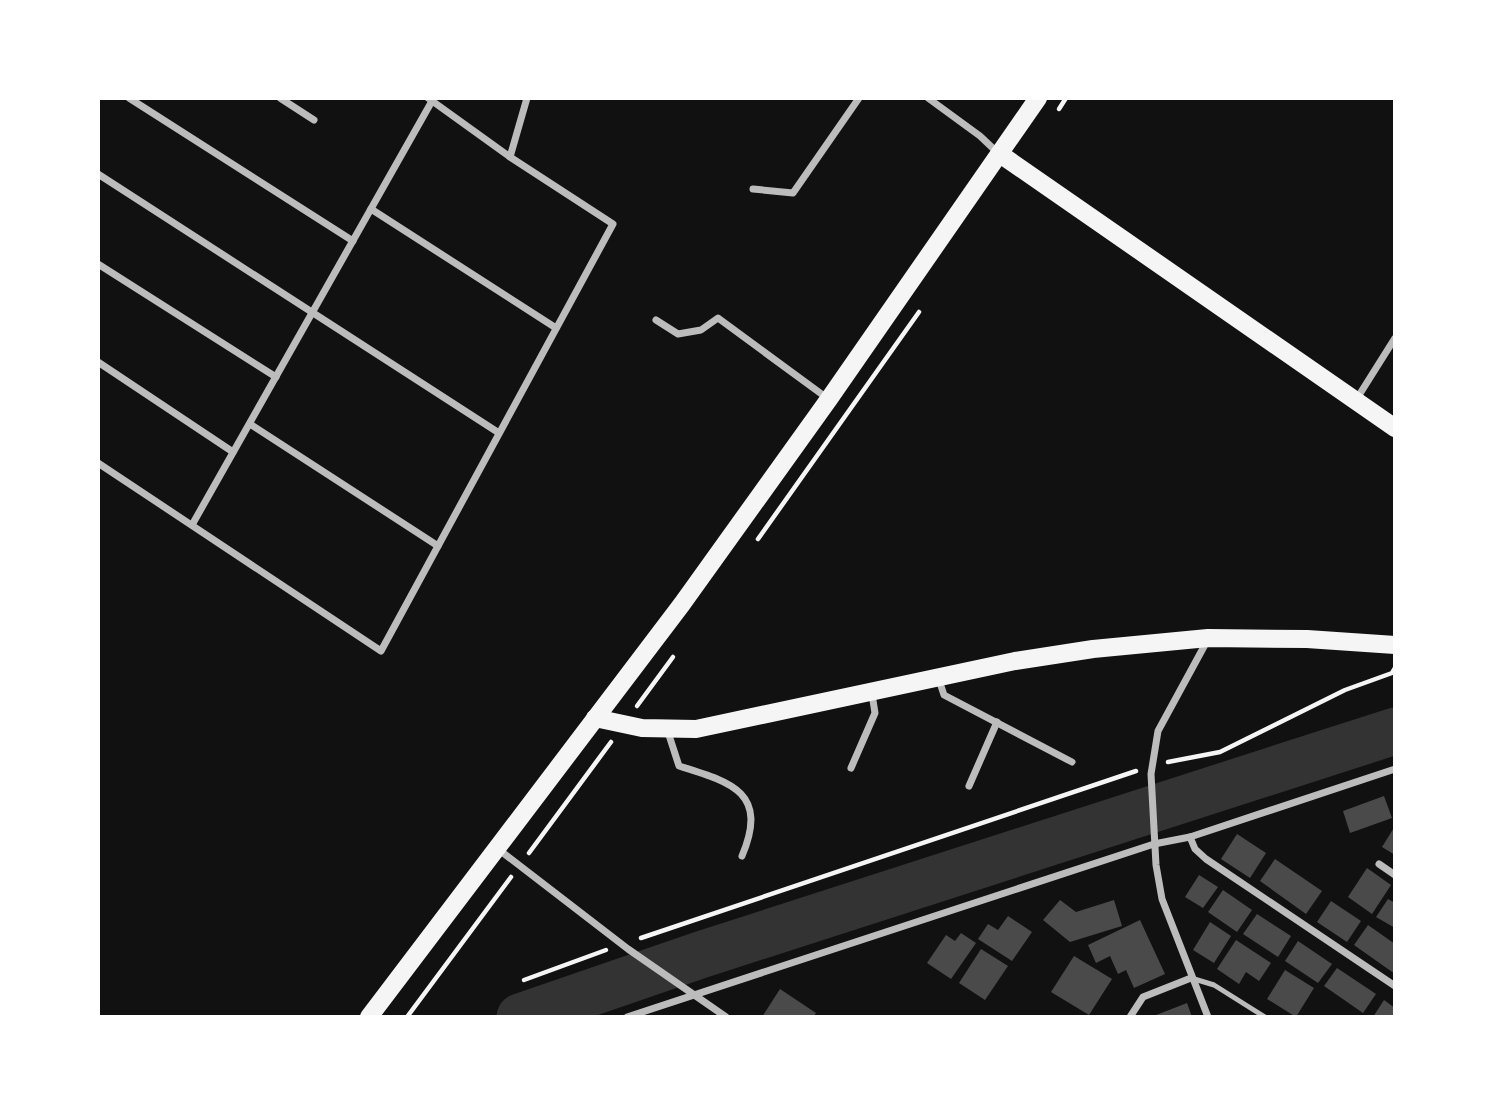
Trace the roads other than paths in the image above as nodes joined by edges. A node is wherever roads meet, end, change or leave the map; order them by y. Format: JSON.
{"nodes":[{"id":1,"x":129,"y":98,"type":"edge"},
{"id":2,"x":280,"y":98,"type":"edge"},
{"id":3,"x":527,"y":98,"type":"edge"},
{"id":4,"x":859,"y":98,"type":"edge"},
{"id":5,"x":928,"y":98,"type":"edge"},
{"id":6,"x":1038,"y":98,"type":"edge"},
{"id":7,"x":430,"y":100,"type":"edge"},
{"id":8,"x":314,"y":120,"type":"dead end"},
{"id":9,"x":1000,"y":154,"type":"junction"},
{"id":10,"x":510,"y":157,"type":"junction"},
{"id":11,"x":98,"y":173,"type":"edge"},
{"id":12,"x":753,"y":189,"type":"dead end"},
{"id":13,"x":371,"y":209,"type":"junction"},
{"id":14,"x":353,"y":241,"type":"junction"},
{"id":15,"x":98,"y":264,"type":"edge"},
{"id":16,"x":313,"y":312,"type":"junction"},
{"id":17,"x":656,"y":320,"type":"dead end"},
{"id":18,"x":556,"y":328,"type":"junction"},
{"id":19,"x":1395,"y":338,"type":"edge"},
{"id":20,"x":98,"y":362,"type":"edge"},
{"id":21,"x":276,"y":377,"type":"junction"},
{"id":22,"x":829,"y":400,"type":"junction"},
{"id":23,"x":1356,"y":400,"type":"junction"},
{"id":24,"x":250,"y":424,"type":"junction"},
{"id":25,"x":1395,"y":428,"type":"edge"},
{"id":26,"x":499,"y":433,"type":"junction"},
{"id":27,"x":233,"y":452,"type":"junction"},
{"id":28,"x":98,"y":463,"type":"edge"},
{"id":29,"x":192,"y":525,"type":"junction"},
{"id":30,"x":438,"y":546,"type":"junction"},
{"id":31,"x":1208,"y":638,"type":"junction"},
{"id":32,"x":1395,"y":645,"type":"edge"},
{"id":33,"x":938,"y":677,"type":"junction"},
{"id":34,"x":871,"y":691,"type":"junction"},
{"id":35,"x":595,"y":718,"type":"junction"},
{"id":36,"x":997,"y":722,"type":"junction"},
{"id":37,"x":667,"y":729,"type":"junction"},
{"id":38,"x":1072,"y":762,"type":"dead end"},
{"id":39,"x":851,"y":768,"type":"dead end"},
{"id":40,"x":1395,"y":769,"type":"edge"},
{"id":41,"x":969,"y":786,"type":"dead end"},
{"id":42,"x":1190,"y":837,"type":"junction"},
{"id":43,"x":1154,"y":840,"type":"junction"},
{"id":44,"x":497,"y":849,"type":"junction"},
{"id":45,"x":742,"y":856,"type":"dead end"},
{"id":46,"x":1380,"y":864,"type":"dead end"},
{"id":47,"x":1395,"y":875,"type":"edge"},
{"id":48,"x":1191,"y":978,"type":"junction"},
{"id":49,"x":1395,"y":986,"type":"edge"},
{"id":50,"x":692,"y":996,"type":"junction"},
{"id":51,"x":369,"y":1017,"type":"edge"},
{"id":52,"x":627,"y":1017,"type":"edge"},
{"id":53,"x":726,"y":1017,"type":"edge"},
{"id":54,"x":1129,"y":1017,"type":"edge"},
{"id":55,"x":1208,"y":1017,"type":"edge"},
{"id":56,"x":1265,"y":1017,"type":"edge"}],
"edges":[{"from":1,"to":14,"type":"street"},
{"from":2,"to":8,"type":"street"},
{"from":3,"to":10,"type":"street"},
{"from":4,"to":12,"type":"street"},
{"from":5,"to":9,"type":"street"},
{"from":6,"to":9,"type":"main road"},
{"from":7,"to":10,"type":"street"},
{"from":7,"to":13,"type":"street"},
{"from":9,"to":22,"type":"main road"},
{"from":9,"to":23,"type":"main road"},
{"from":10,"to":18,"type":"street"},
{"from":11,"to":16,"type":"street"},
{"from":13,"to":14,"type":"street"},
{"from":13,"to":18,"type":"street"},
{"from":14,"to":16,"type":"street"},
{"from":15,"to":21,"type":"street"},
{"from":16,"to":21,"type":"street"},
{"from":16,"to":26,"type":"street"},
{"from":17,"to":22,"type":"street"},
{"from":18,"to":26,"type":"street"},
{"from":19,"to":23,"type":"street"},
{"from":20,"to":27,"type":"street"},
{"from":21,"to":24,"type":"street"},
{"from":22,"to":35,"type":"main road"},
{"from":23,"to":25,"type":"main road"},
{"from":24,"to":27,"type":"street"},
{"from":24,"to":30,"type":"street"},
{"from":26,"to":30,"type":"street"},
{"from":27,"to":29,"type":"street"},
{"from":28,"to":29,"type":"street"},
{"from":29,"to":30,"type":"street"},
{"from":31,"to":32,"type":"main road"},
{"from":31,"to":33,"type":"main road"},
{"from":31,"to":43,"type":"street"},
{"from":33,"to":34,"type":"main road"},
{"from":33,"to":36,"type":"street"},
{"from":34,"to":37,"type":"main road"},
{"from":34,"to":39,"type":"street"},
{"from":35,"to":37,"type":"main road"},
{"from":35,"to":44,"type":"main road"},
{"from":36,"to":38,"type":"street"},
{"from":36,"to":41,"type":"street"},
{"from":37,"to":45,"type":"street"},
{"from":40,"to":42,"type":"street"},
{"from":42,"to":43,"type":"street"},
{"from":42,"to":49,"type":"street"},
{"from":43,"to":48,"type":"street"},
{"from":43,"to":50,"type":"street"},
{"from":44,"to":50,"type":"street"},
{"from":44,"to":51,"type":"main road"},
{"from":46,"to":47,"type":"street"},
{"from":48,"to":54,"type":"street"},
{"from":48,"to":55,"type":"street"},
{"from":48,"to":56,"type":"lane"},
{"from":50,"to":52,"type":"street"},
{"from":50,"to":53,"type":"street"}]}
